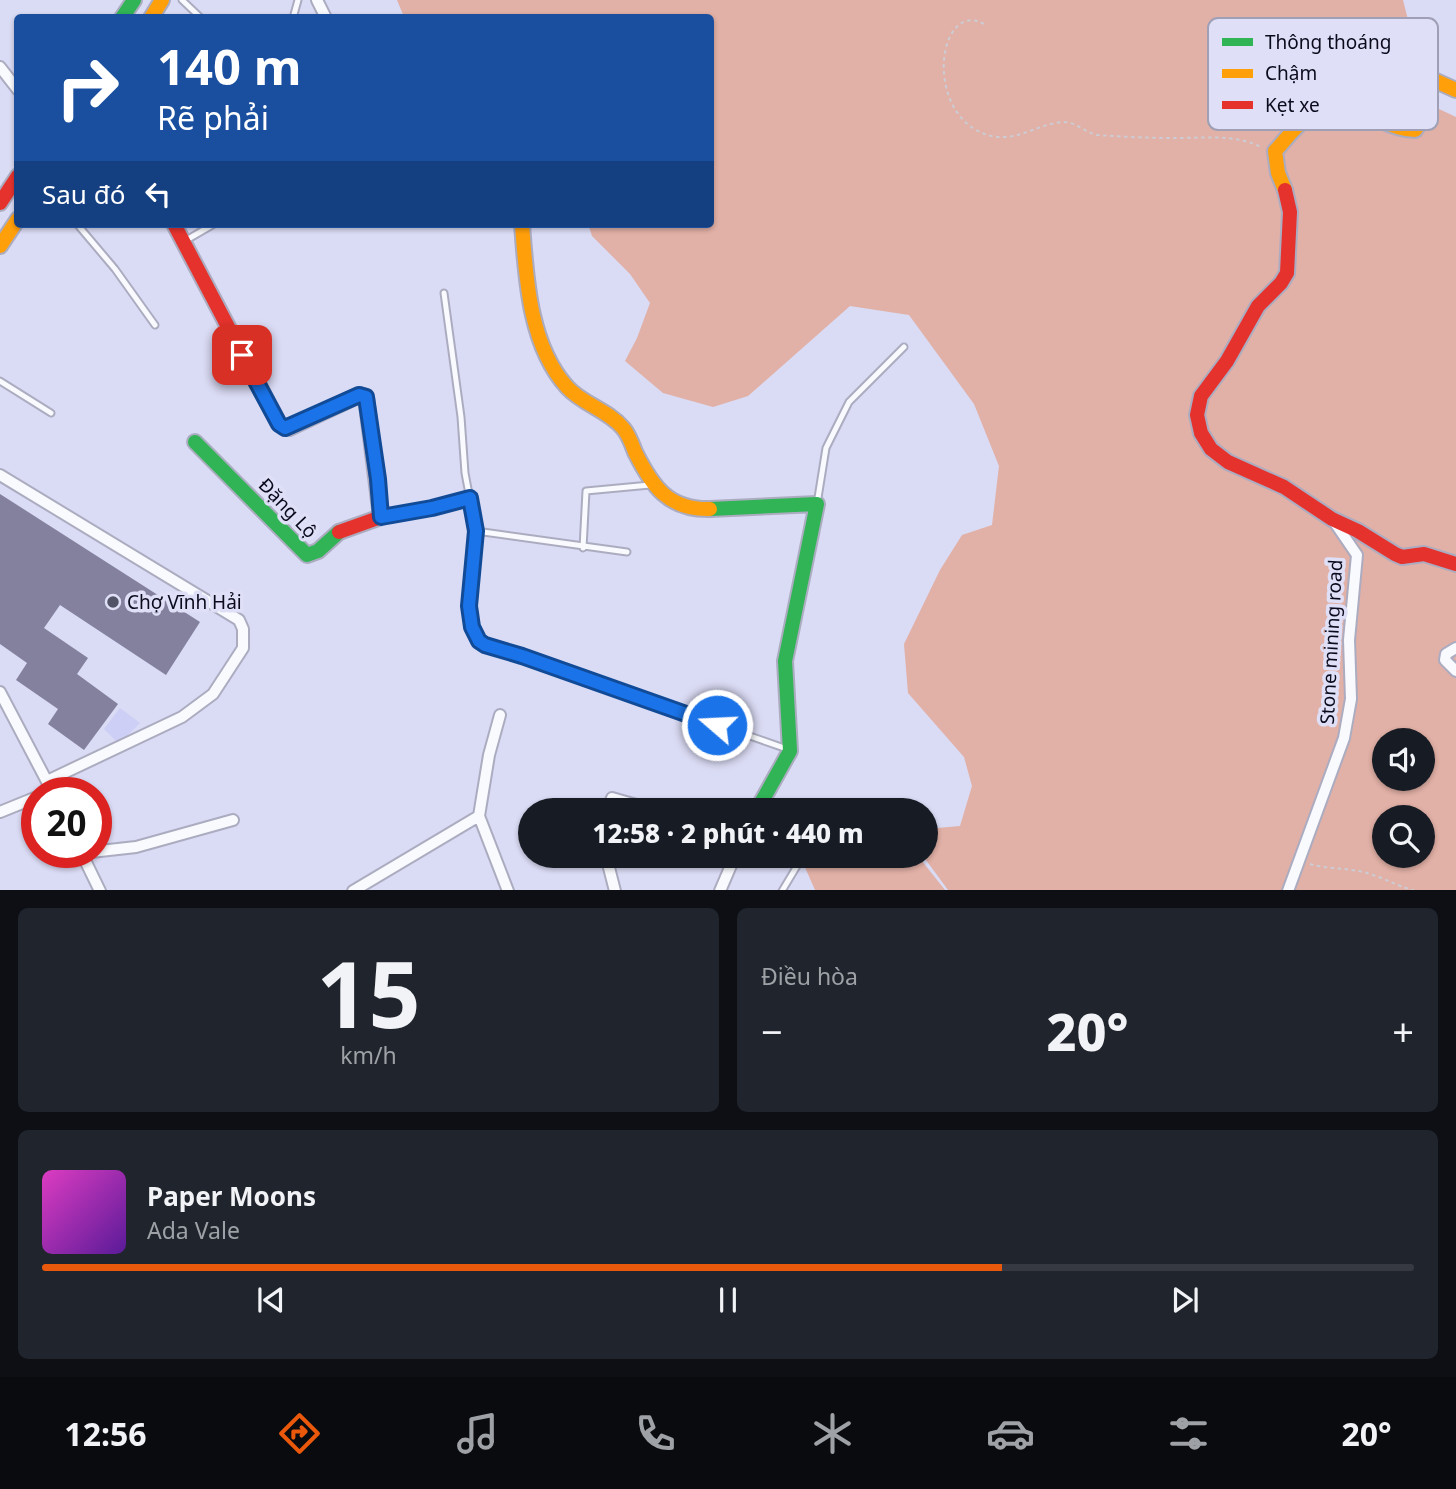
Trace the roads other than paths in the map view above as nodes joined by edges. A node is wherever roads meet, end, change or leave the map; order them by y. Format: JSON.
{"nodes":[{"id":1,"x":182,"y":0,"type":"edge"},
{"id":2,"x":197,"y":14,"type":"edge"},
{"id":3,"x":0,"y":67,"type":"edge"},
{"id":4,"x":1438,"y":82,"type":"edge"},
{"id":5,"x":14,"y":85,"type":"edge"},
{"id":6,"x":1456,"y":90,"type":"edge"},
{"id":7,"x":1295,"y":130,"type":"edge"},
{"id":8,"x":14,"y":182,"type":"edge"},
{"id":9,"x":0,"y":203,"type":"edge"},
{"id":10,"x":14,"y":225,"type":"edge"},
{"id":11,"x":80,"y":228,"type":"edge"},
{"id":12,"x":176,"y":228,"type":"edge"},
{"id":13,"x":207,"y":228,"type":"edge"},
{"id":14,"x":522,"y":228,"type":"edge"},
{"id":15,"x":183,"y":242,"type":"junction"},
{"id":16,"x":0,"y":246,"type":"edge"},
{"id":17,"x":444,"y":293,"type":"dead end"},
{"id":18,"x":155,"y":325,"type":"dead end"},
{"id":19,"x":904,"y":347,"type":"dead end"},
{"id":20,"x":0,"y":381,"type":"edge"},
{"id":21,"x":51,"y":414,"type":"dead end"},
{"id":22,"x":195,"y":442,"type":"dead end"},
{"id":23,"x":0,"y":475,"type":"edge"},
{"id":24,"x":653,"y":485,"type":"junction"},
{"id":25,"x":470,"y":498,"type":"junction"},
{"id":26,"x":817,"y":504,"type":"junction"},
{"id":27,"x":381,"y":517,"type":"junction"},
{"id":28,"x":1332,"y":519,"type":"junction"},
{"id":29,"x":476,"y":531,"type":"junction"},
{"id":30,"x":583,"y":548,"type":"junction"},
{"id":31,"x":627,"y":552,"type":"dead end"},
{"id":32,"x":1456,"y":564,"type":"edge"},
{"id":33,"x":1456,"y":648,"type":"edge"},
{"id":34,"x":1456,"y":671,"type":"edge"},
{"id":35,"x":1,"y":697,"type":"edge"},
{"id":36,"x":500,"y":715,"type":"dead end"},
{"id":37,"x":790,"y":751,"type":"junction"},
{"id":38,"x":44,"y":777,"type":"edge"},
{"id":39,"x":72,"y":777,"type":"edge"},
{"id":40,"x":764,"y":798,"type":"edge"},
{"id":41,"x":21,"y":803,"type":"edge"},
{"id":42,"x":0,"y":812,"type":"edge"},
{"id":43,"x":479,"y":816,"type":"junction"},
{"id":44,"x":233,"y":820,"type":"dead end"},
{"id":45,"x":112,"y":850,"type":"edge"},
{"id":46,"x":89,"y":868,"type":"edge"},
{"id":47,"x":609,"y":868,"type":"edge"},
{"id":48,"x":730,"y":868,"type":"edge"},
{"id":49,"x":796,"y":868,"type":"edge"},
{"id":50,"x":100,"y":890,"type":"edge"},
{"id":51,"x":355,"y":890,"type":"edge"},
{"id":52,"x":508,"y":890,"type":"edge"},
{"id":53,"x":615,"y":890,"type":"edge"},
{"id":54,"x":720,"y":890,"type":"edge"},
{"id":55,"x":783,"y":890,"type":"edge"},
{"id":56,"x":1288,"y":890,"type":"edge"}],
"edges":[{"from":1,"to":2,"type":"lane"},
{"from":3,"to":5,"type":"street"},
{"from":4,"to":6,"type":"street","name":"Stone mining road"},
{"from":7,"to":28,"type":"street","name":"Stone mining road"},
{"from":8,"to":9,"type":"street"},
{"from":10,"to":16,"type":"street"},
{"from":11,"to":18,"type":"lane"},
{"from":12,"to":15,"type":"street"},
{"from":13,"to":15,"type":"lane"},
{"from":14,"to":24,"type":"street"},
{"from":15,"to":27,"type":"street"},
{"from":17,"to":25,"type":"lane"},
{"from":19,"to":26,"type":"lane"},
{"from":20,"to":21,"type":"lane"},
{"from":22,"to":27,"type":"street","name":"Đặng Lộ"},
{"from":23,"to":39,"type":"street"},
{"from":24,"to":26,"type":"street"},
{"from":24,"to":30,"type":"lane"},
{"from":25,"to":27,"type":"street"},
{"from":25,"to":29,"type":"lane"},
{"from":26,"to":37,"type":"street"},
{"from":28,"to":32,"type":"street","name":"Stone mining road"},
{"from":28,"to":56,"type":"street","name":"Stone mining road"},
{"from":29,"to":30,"type":"lane"},
{"from":29,"to":37,"type":"lane"},
{"from":30,"to":31,"type":"lane"},
{"from":33,"to":34,"type":"street"},
{"from":35,"to":38,"type":"street"},
{"from":36,"to":43,"type":"street"},
{"from":37,"to":40,"type":"street"},
{"from":41,"to":42,"type":"street"},
{"from":43,"to":51,"type":"street"},
{"from":43,"to":52,"type":"street"},
{"from":44,"to":45,"type":"street"},
{"from":46,"to":50,"type":"street"},
{"from":47,"to":53,"type":"street"},
{"from":48,"to":54,"type":"street"},
{"from":49,"to":55,"type":"lane"}]}
